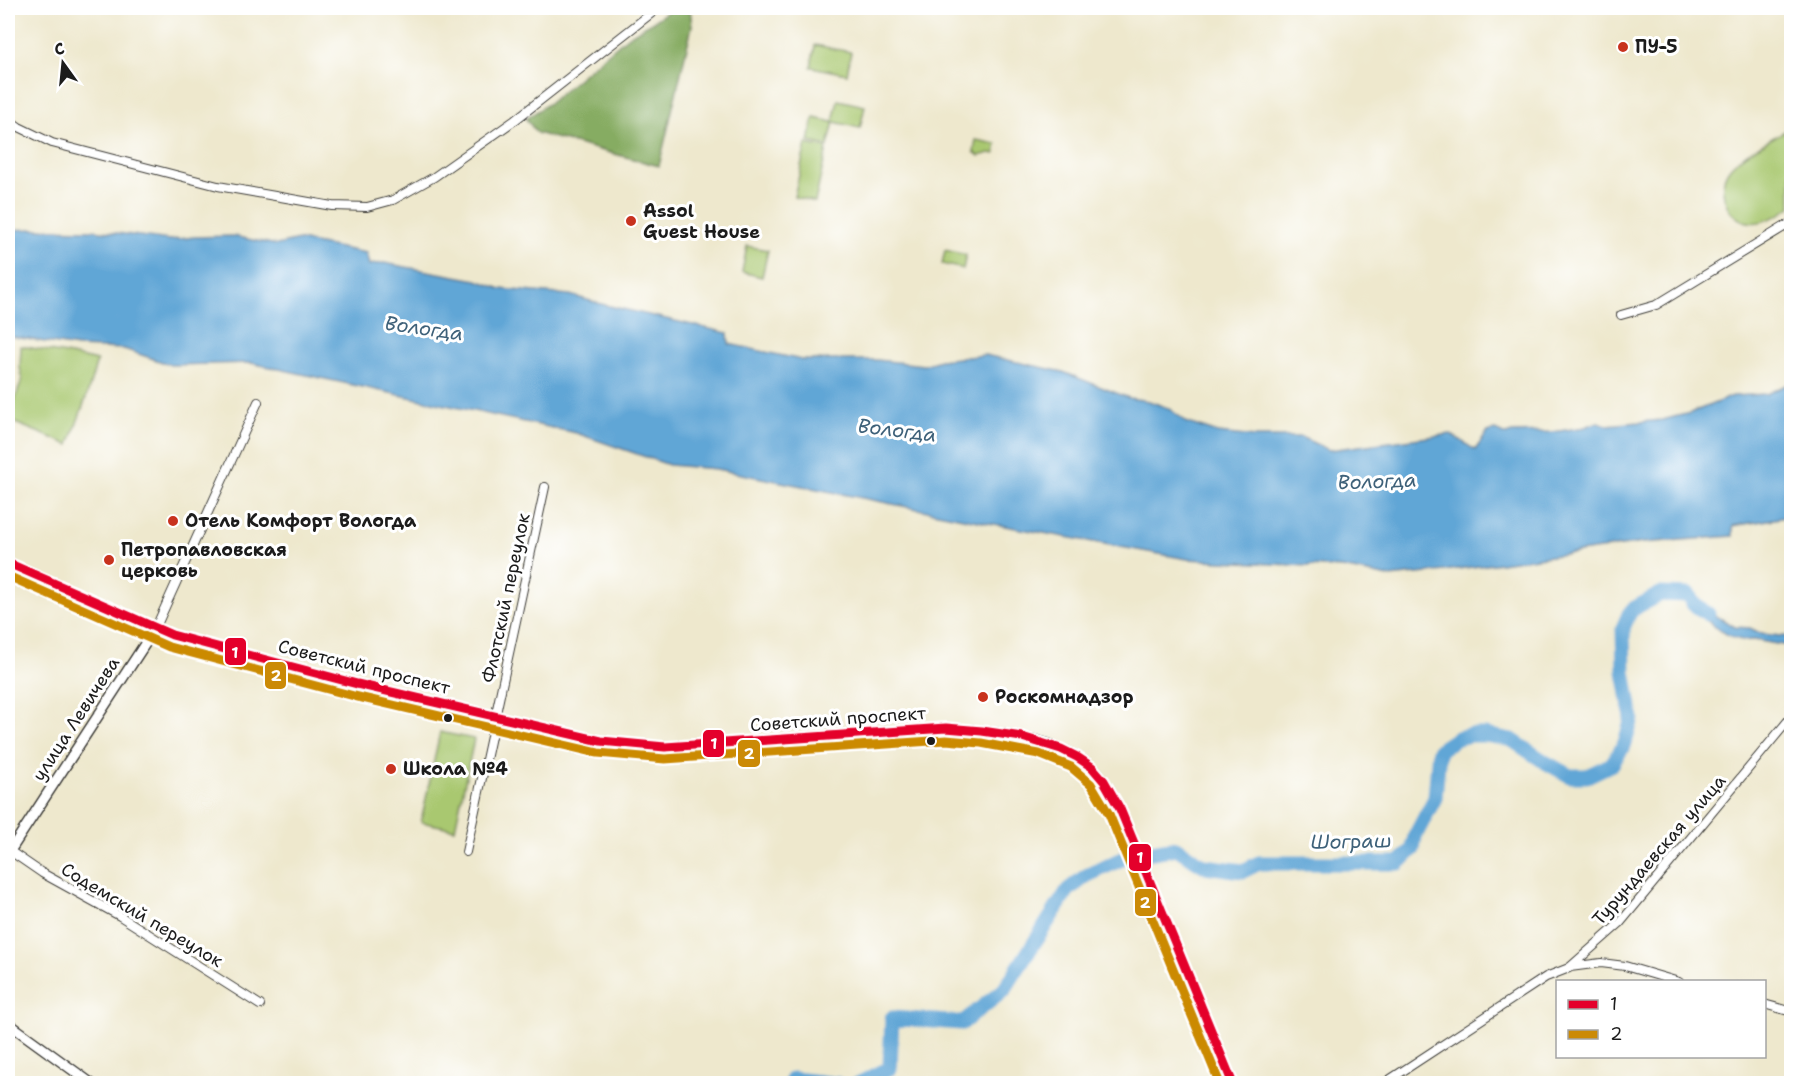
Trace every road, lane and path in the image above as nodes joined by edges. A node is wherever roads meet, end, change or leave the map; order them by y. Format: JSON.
{"nodes":[{"id":1,"x":658,"y":8,"type":"edge"},
{"id":2,"x":8,"y":119,"type":"edge"},
{"id":3,"x":1791,"y":222,"type":"edge"},
{"id":4,"x":1621,"y":315,"type":"dead end"},
{"id":5,"x":258,"y":402,"type":"dead end"},
{"id":6,"x":545,"y":487,"type":"dead end"},
{"id":7,"x":8,"y":563,"type":"edge"},
{"id":8,"x":156,"y":627,"type":"junction"},
{"id":9,"x":495,"y":715,"type":"junction"},
{"id":10,"x":1791,"y":716,"type":"edge"},
{"id":11,"x":9,"y":852,"type":"edge"},
{"id":12,"x":466,"y":852,"type":"dead end"},
{"id":13,"x":1569,"y":968,"type":"junction"},
{"id":14,"x":1675,"y":980,"type":"edge"},
{"id":15,"x":260,"y":1005,"type":"dead end"},
{"id":16,"x":1766,"y":1005,"type":"edge"},
{"id":17,"x":1791,"y":1012,"type":"edge"},
{"id":18,"x":8,"y":1023,"type":"edge"},
{"id":19,"x":93,"y":1083,"type":"edge"},
{"id":20,"x":1233,"y":1083,"type":"edge"},
{"id":21,"x":1383,"y":1083,"type":"edge"}],
"edges":[{"from":1,"to":2,"type":"street"},
{"from":3,"to":4,"type":"street"},
{"from":5,"to":8,"type":"street","name":"улица Левичева"},
{"from":6,"to":9,"type":"street","name":"Флотский переулок"},
{"from":7,"to":8,"type":"street","name":"Советский проспект"},
{"from":8,"to":9,"type":"street","name":"Советский проспект"},
{"from":8,"to":11,"type":"street","name":"улица Левичева"},
{"from":9,"to":12,"type":"street","name":"Флотский переулок"},
{"from":9,"to":20,"type":"street","name":"Советский проспект"},
{"from":10,"to":13,"type":"street","name":"Турундаевская улица"},
{"from":11,"to":15,"type":"street","name":"Содемский переулок"},
{"from":13,"to":14,"type":"street"},
{"from":13,"to":21,"type":"street","name":"Турундаевская улица"},
{"from":16,"to":17,"type":"street"},
{"from":18,"to":19,"type":"street"}]}
